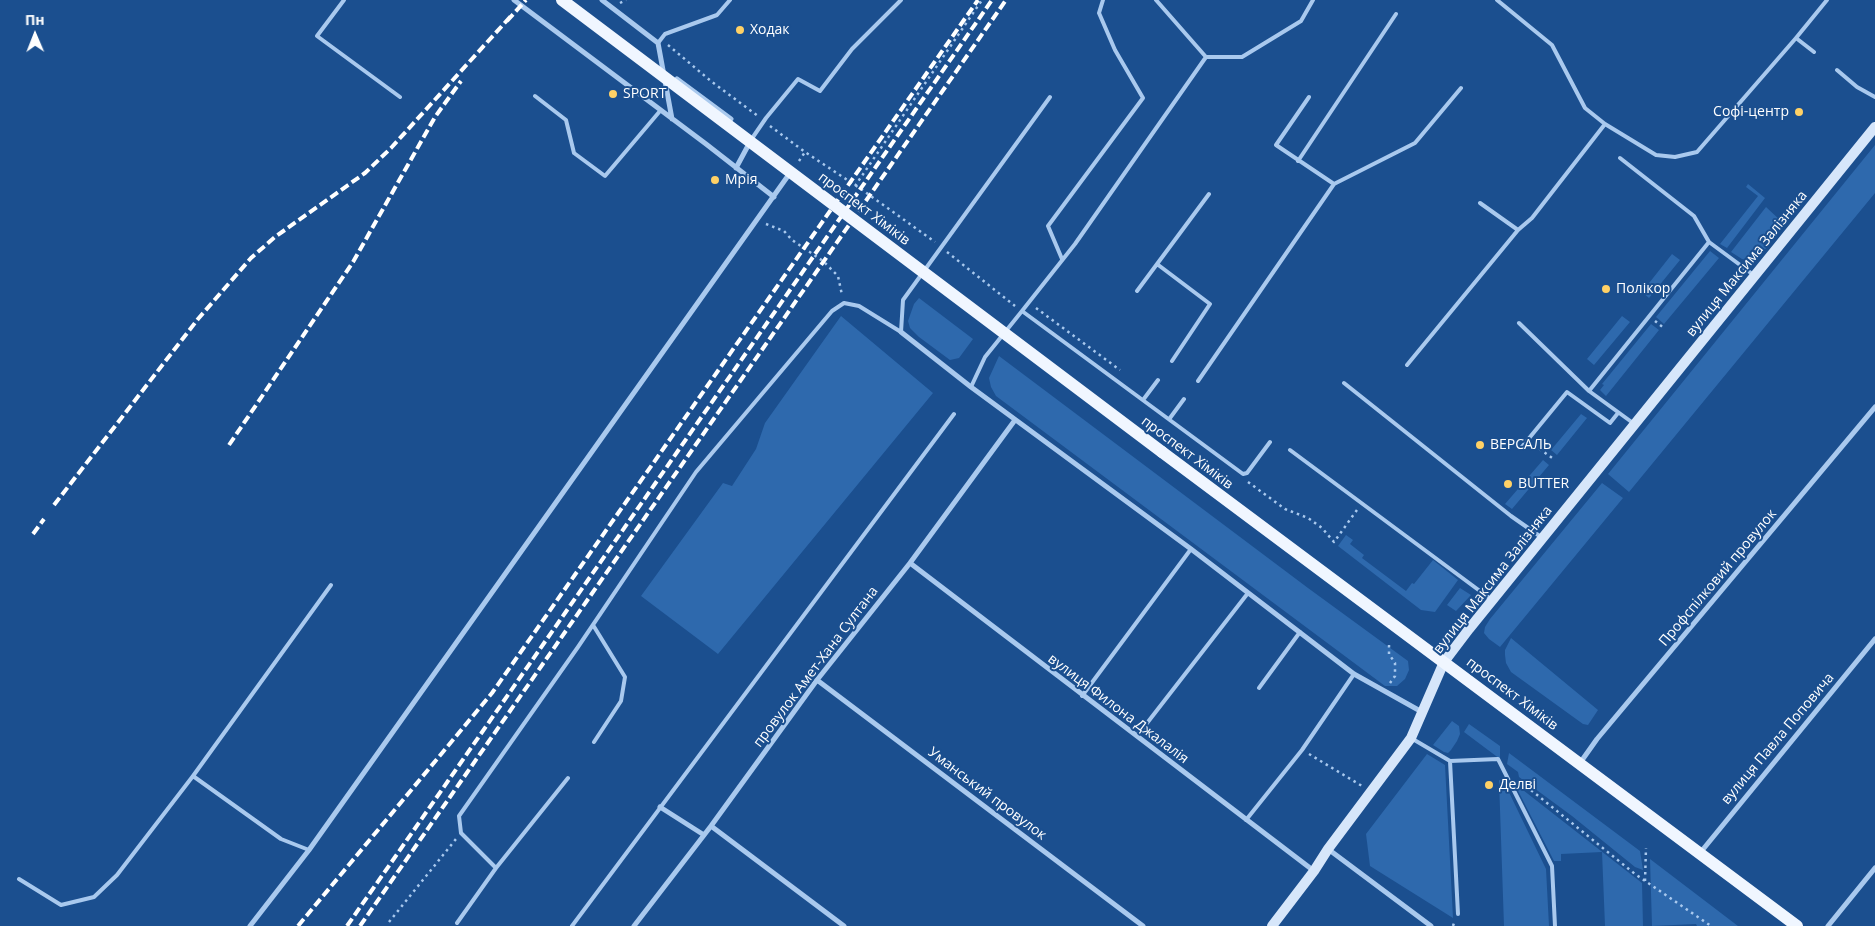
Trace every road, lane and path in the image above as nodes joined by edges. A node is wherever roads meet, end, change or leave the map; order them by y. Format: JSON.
{"nodes":[{"id":1,"x":344,"y":0,"type":"edge"},
{"id":2,"x":514,"y":0,"type":"edge"},
{"id":3,"x":562,"y":0,"type":"edge"},
{"id":4,"x":602,"y":0,"type":"edge"},
{"id":5,"x":730,"y":0,"type":"edge"},
{"id":6,"x":901,"y":0,"type":"edge"},
{"id":7,"x":982,"y":0,"type":"edge"},
{"id":8,"x":1103,"y":0,"type":"edge"},
{"id":9,"x":1156,"y":0,"type":"edge"},
{"id":10,"x":1313,"y":0,"type":"edge"},
{"id":11,"x":1497,"y":0,"type":"edge"},
{"id":12,"x":1827,"y":0,"type":"edge"},
{"id":13,"x":1396,"y":14,"type":"dead end"},
{"id":14,"x":1796,"y":38,"type":"junction"},
{"id":15,"x":659,"y":41,"type":"junction"},
{"id":16,"x":1814,"y":52,"type":"dead end"},
{"id":17,"x":1206,"y":57,"type":"junction"},
{"id":18,"x":663,"y":68,"type":"junction"},
{"id":19,"x":1837,"y":70,"type":"dead end"},
{"id":20,"x":1461,"y":88,"type":"dead end"},
{"id":21,"x":535,"y":96,"type":"dead end"},
{"id":22,"x":400,"y":97,"type":"dead end"},
{"id":23,"x":1050,"y":97,"type":"dead end"},
{"id":24,"x":1308,"y":97,"type":"dead end"},
{"id":25,"x":1875,"y":97,"type":"edge"},
{"id":26,"x":660,"y":111,"type":"junction"},
{"id":27,"x":672,"y":119,"type":"junction"},
{"id":28,"x":764,"y":121,"type":"junction"},
{"id":29,"x":1605,"y":124,"type":"junction"},
{"id":30,"x":1875,"y":127,"type":"edge"},
{"id":31,"x":753,"y":137,"type":"junction"},
{"id":32,"x":805,"y":152,"type":"junction"},
{"id":33,"x":1620,"y":158,"type":"dead end"},
{"id":34,"x":1298,"y":160,"type":"junction"},
{"id":35,"x":794,"y":167,"type":"junction"},
{"id":36,"x":736,"y":168,"type":"junction"},
{"id":37,"x":1334,"y":184,"type":"junction"},
{"id":38,"x":855,"y":186,"type":"junction"},
{"id":39,"x":1209,"y":194,"type":"dead end"},
{"id":40,"x":774,"y":197,"type":"junction"},
{"id":41,"x":1480,"y":202,"type":"dead end"},
{"id":42,"x":760,"y":217,"type":"junction"},
{"id":43,"x":1518,"y":230,"type":"junction"},
{"id":44,"x":1709,"y":242,"type":"junction"},
{"id":45,"x":941,"y":247,"type":"junction"},
{"id":46,"x":1062,"y":259,"type":"junction"},
{"id":47,"x":1157,"y":264,"type":"junction"},
{"id":48,"x":1755,"y":276,"type":"junction"},
{"id":49,"x":1137,"y":291,"type":"dead end"},
{"id":50,"x":844,"y":303,"type":"junction"},
{"id":51,"x":1029,"y":303,"type":"junction"},
{"id":52,"x":1022,"y":311,"type":"junction"},
{"id":53,"x":1519,"y":323,"type":"dead end"},
{"id":54,"x":901,"y":332,"type":"junction"},
{"id":55,"x":1172,"y":361,"type":"dead end"},
{"id":56,"x":1407,"y":365,"type":"dead end"},
{"id":57,"x":1126,"y":375,"type":"dead end"},
{"id":58,"x":1158,"y":380,"type":"dead end"},
{"id":59,"x":1198,"y":380,"type":"dead end"},
{"id":60,"x":1344,"y":383,"type":"dead end"},
{"id":61,"x":971,"y":387,"type":"junction"},
{"id":62,"x":1589,"y":391,"type":"junction"},
{"id":63,"x":1184,"y":399,"type":"dead end"},
{"id":64,"x":1143,"y":400,"type":"junction"},
{"id":65,"x":1875,"y":407,"type":"edge"},
{"id":66,"x":1618,"y":413,"type":"junction"},
{"id":67,"x":954,"y":414,"type":"dead end"},
{"id":68,"x":1170,"y":418,"type":"junction"},
{"id":69,"x":1015,"y":420,"type":"junction"},
{"id":70,"x":1635,"y":424,"type":"junction"},
{"id":71,"x":1528,"y":440,"type":"junction"},
{"id":72,"x":1270,"y":442,"type":"dead end"},
{"id":73,"x":1522,"y":448,"type":"dead end"},
{"id":74,"x":1290,"y":450,"type":"dead end"},
{"id":75,"x":1555,"y":460,"type":"dead end"},
{"id":76,"x":1243,"y":474,"type":"junction"},
{"id":77,"x":1362,"y":503,"type":"junction"},
{"id":78,"x":1543,"y":538,"type":"junction"},
{"id":79,"x":1191,"y":549,"type":"junction"},
{"id":80,"x":910,"y":563,"type":"junction"},
{"id":81,"x":331,"y":585,"type":"dead end"},
{"id":82,"x":1248,"y":593,"type":"junction"},
{"id":83,"x":1492,"y":600,"type":"junction"},
{"id":84,"x":593,"y":625,"type":"junction"},
{"id":85,"x":1300,"y":632,"type":"junction"},
{"id":86,"x":1875,"y":639,"type":"edge"},
{"id":87,"x":1389,"y":645,"type":"dead end"},
{"id":88,"x":1444,"y":662,"type":"junction"},
{"id":89,"x":1354,"y":674,"type":"junction"},
{"id":90,"x":817,"y":680,"type":"junction"},
{"id":91,"x":1259,"y":688,"type":"dead end"},
{"id":92,"x":1384,"y":692,"type":"junction"},
{"id":93,"x":1082,"y":696,"type":"junction"},
{"id":94,"x":1422,"y":712,"type":"junction"},
{"id":95,"x":1137,"y":736,"type":"junction"},
{"id":96,"x":1411,"y":738,"type":"junction"},
{"id":97,"x":594,"y":742,"type":"dead end"},
{"id":98,"x":1302,"y":750,"type":"junction"},
{"id":99,"x":1450,"y":761,"type":"junction"},
{"id":100,"x":1580,"y":764,"type":"junction"},
{"id":101,"x":1505,"y":772,"type":"junction"},
{"id":102,"x":193,"y":776,"type":"junction"},
{"id":103,"x":568,"y":778,"type":"dead end"},
{"id":104,"x":1372,"y":792,"type":"junction"},
{"id":105,"x":660,"y":807,"type":"junction"},
{"id":106,"x":1246,"y":820,"type":"junction"},
{"id":107,"x":711,"y":826,"type":"junction"},
{"id":108,"x":460,"y":834,"type":"junction"},
{"id":109,"x":704,"y":835,"type":"junction"},
{"id":110,"x":1328,"y":848,"type":"junction"},
{"id":111,"x":1646,"y":848,"type":"dead end"},
{"id":112,"x":309,"y":850,"type":"junction"},
{"id":113,"x":1699,"y":854,"type":"junction"},
{"id":114,"x":496,"y":868,"type":"junction"},
{"id":115,"x":1875,"y":868,"type":"edge"},
{"id":116,"x":1314,"y":871,"type":"junction"},
{"id":117,"x":19,"y":879,"type":"dead end"},
{"id":118,"x":1645,"y":880,"type":"junction"},
{"id":119,"x":1458,"y":914,"type":"dead end"},
{"id":120,"x":389,"y":922,"type":"dead end"},
{"id":121,"x":457,"y":923,"type":"dead end"},
{"id":122,"x":250,"y":926,"type":"edge"},
{"id":123,"x":572,"y":926,"type":"edge"},
{"id":124,"x":634,"y":926,"type":"edge"},
{"id":125,"x":844,"y":926,"type":"edge"},
{"id":126,"x":1143,"y":926,"type":"edge"},
{"id":127,"x":1272,"y":926,"type":"edge"},
{"id":128,"x":1430,"y":926,"type":"edge"},
{"id":129,"x":1555,"y":926,"type":"edge"},
{"id":130,"x":1711,"y":926,"type":"edge"},
{"id":131,"x":1797,"y":926,"type":"edge"},
{"id":132,"x":1828,"y":926,"type":"edge"}],
"edges":[{"from":1,"to":22,"type":"lane"},
{"from":2,"to":26,"type":"street"},
{"from":3,"to":88,"type":"main road","name":"проспект Хіміків","bridge":true},
{"from":4,"to":15,"type":"street"},
{"from":5,"to":15,"type":"lane"},
{"from":6,"to":28,"type":"lane"},
{"from":7,"to":38,"type":"path"},
{"from":8,"to":46,"type":"lane"},
{"from":9,"to":17,"type":"lane"},
{"from":10,"to":17,"type":"lane"},
{"from":11,"to":29,"type":"lane"},
{"from":12,"to":14,"type":"lane"},
{"from":13,"to":34,"type":"lane"},
{"from":14,"to":16,"type":"lane"},
{"from":14,"to":29,"type":"lane"},
{"from":15,"to":18,"type":"street"},
{"from":15,"to":28,"type":"path"},
{"from":17,"to":46,"type":"lane"},
{"from":18,"to":27,"type":"street"},
{"from":18,"to":31,"type":"street"},
{"from":19,"to":25,"type":"lane"},
{"from":20,"to":37,"type":"lane"},
{"from":21,"to":26,"type":"lane"},
{"from":23,"to":45,"type":"lane"},
{"from":24,"to":34,"type":"lane"},
{"from":26,"to":27,"type":"street"},
{"from":27,"to":36,"type":"street"},
{"from":28,"to":31,"type":"lane"},
{"from":28,"to":32,"type":"path"},
{"from":29,"to":43,"type":"lane"},
{"from":30,"to":48,"type":"main road","name":"вулиця Максима Залізняка"},
{"from":31,"to":35,"type":"street"},
{"from":31,"to":36,"type":"street"},
{"from":32,"to":35,"type":"path"},
{"from":32,"to":38,"type":"path"},
{"from":33,"to":44,"type":"lane"},
{"from":34,"to":37,"type":"lane"},
{"from":35,"to":40,"type":"street"},
{"from":36,"to":40,"type":"street"},
{"from":37,"to":59,"type":"lane"},
{"from":38,"to":45,"type":"path"},
{"from":39,"to":47,"type":"lane"},
{"from":40,"to":42,"type":"street"},
{"from":41,"to":43,"type":"lane"},
{"from":42,"to":50,"type":"path"},
{"from":42,"to":112,"type":"street"},
{"from":43,"to":56,"type":"lane"},
{"from":44,"to":48,"type":"lane"},
{"from":44,"to":62,"type":"lane"},
{"from":45,"to":52,"type":"path"},
{"from":45,"to":54,"type":"lane"},
{"from":46,"to":51,"type":"lane"},
{"from":47,"to":49,"type":"lane"},
{"from":47,"to":55,"type":"lane"},
{"from":48,"to":70,"type":"main road","name":"вулиця Максима Залізняка"},
{"from":50,"to":54,"type":"lane"},
{"from":50,"to":84,"type":"lane"},
{"from":51,"to":52,"type":"lane"},
{"from":51,"to":57,"type":"path"},
{"from":52,"to":61,"type":"lane"},
{"from":52,"to":64,"type":"lane"},
{"from":53,"to":62,"type":"lane"},
{"from":54,"to":61,"type":"street"},
{"from":58,"to":64,"type":"lane"},
{"from":60,"to":78,"type":"lane"},
{"from":61,"to":69,"type":"street"},
{"from":62,"to":66,"type":"lane"},
{"from":63,"to":68,"type":"lane"},
{"from":64,"to":68,"type":"lane"},
{"from":65,"to":100,"type":"street","name":"Профспілковий провулок"},
{"from":66,"to":70,"type":"lane"},
{"from":66,"to":71,"type":"lane"},
{"from":67,"to":105,"type":"lane"},
{"from":68,"to":76,"type":"lane"},
{"from":69,"to":79,"type":"street"},
{"from":69,"to":80,"type":"street","name":"провулок Амет-Хана Султана"},
{"from":70,"to":78,"type":"main road","name":"вулиця Максима Залізняка"},
{"from":71,"to":73,"type":"lane"},
{"from":71,"to":75,"type":"path"},
{"from":72,"to":76,"type":"lane"},
{"from":74,"to":77,"type":"lane"},
{"from":76,"to":77,"type":"path"},
{"from":77,"to":83,"type":"lane"},
{"from":78,"to":83,"type":"main road","name":"вулиця Максима Залізняка"},
{"from":79,"to":82,"type":"street"},
{"from":79,"to":93,"type":"lane"},
{"from":80,"to":90,"type":"street","name":"провулок Амет-Хана Султана"},
{"from":80,"to":93,"type":"street","name":"вулиця Филона Джалалія"},
{"from":81,"to":102,"type":"lane"},
{"from":82,"to":85,"type":"street"},
{"from":82,"to":95,"type":"lane"},
{"from":83,"to":88,"type":"main road","name":"вулиця Максима Залізняка"},
{"from":84,"to":97,"type":"lane"},
{"from":84,"to":108,"type":"lane"},
{"from":85,"to":89,"type":"street"},
{"from":85,"to":91,"type":"lane"},
{"from":86,"to":113,"type":"street","name":"вулиця Павла Поповича"},
{"from":87,"to":92,"type":"path"},
{"from":88,"to":94,"type":"main road","name":"вулиця Максима Залізняка"},
{"from":88,"to":100,"type":"main road","name":"проспект Хіміків"},
{"from":89,"to":92,"type":"street"},
{"from":89,"to":98,"type":"lane"},
{"from":90,"to":107,"type":"street","name":"провулок Амет-Хана Султана"},
{"from":90,"to":126,"type":"street","name":"Уманський провулок"},
{"from":92,"to":94,"type":"street"},
{"from":93,"to":95,"type":"street","name":"вулиця Филона Джалалія"},
{"from":94,"to":96,"type":"main road","name":"вулиця Максима Залізняка"},
{"from":95,"to":106,"type":"street","name":"вулиця Филона Джалалія"},
{"from":96,"to":99,"type":"lane"},
{"from":96,"to":104,"type":"main road","name":"вулиця Максима Залізняка"},
{"from":98,"to":104,"type":"path"},
{"from":98,"to":106,"type":"lane"},
{"from":99,"to":101,"type":"lane"},
{"from":99,"to":119,"type":"lane"},
{"from":100,"to":113,"type":"main road","name":"проспект Хіміків"},
{"from":101,"to":118,"type":"path"},
{"from":101,"to":129,"type":"lane"},
{"from":102,"to":112,"type":"lane"},
{"from":102,"to":117,"type":"lane"},
{"from":103,"to":114,"type":"lane"},
{"from":104,"to":110,"type":"main road","name":"вулиця Максима Залізняка"},
{"from":105,"to":109,"type":"street"},
{"from":105,"to":123,"type":"lane"},
{"from":106,"to":116,"type":"street","name":"вулиця Филона Джалалія"},
{"from":107,"to":109,"type":"street","name":"провулок Амет-Хана Султана"},
{"from":107,"to":125,"type":"street"},
{"from":108,"to":114,"type":"lane"},
{"from":108,"to":120,"type":"path"},
{"from":109,"to":124,"type":"street","name":"провулок Амет-Хана Султана"},
{"from":110,"to":116,"type":"main road","name":"вулиця Максима Залізняка"},
{"from":110,"to":128,"type":"street"},
{"from":111,"to":118,"type":"path"},
{"from":112,"to":122,"type":"street"},
{"from":113,"to":131,"type":"main road","name":"проспект Хіміків"},
{"from":114,"to":121,"type":"lane"},
{"from":115,"to":132,"type":"street"},
{"from":116,"to":127,"type":"main road","name":"вулиця Максима Залізняка"},
{"from":118,"to":130,"type":"path"}]}
